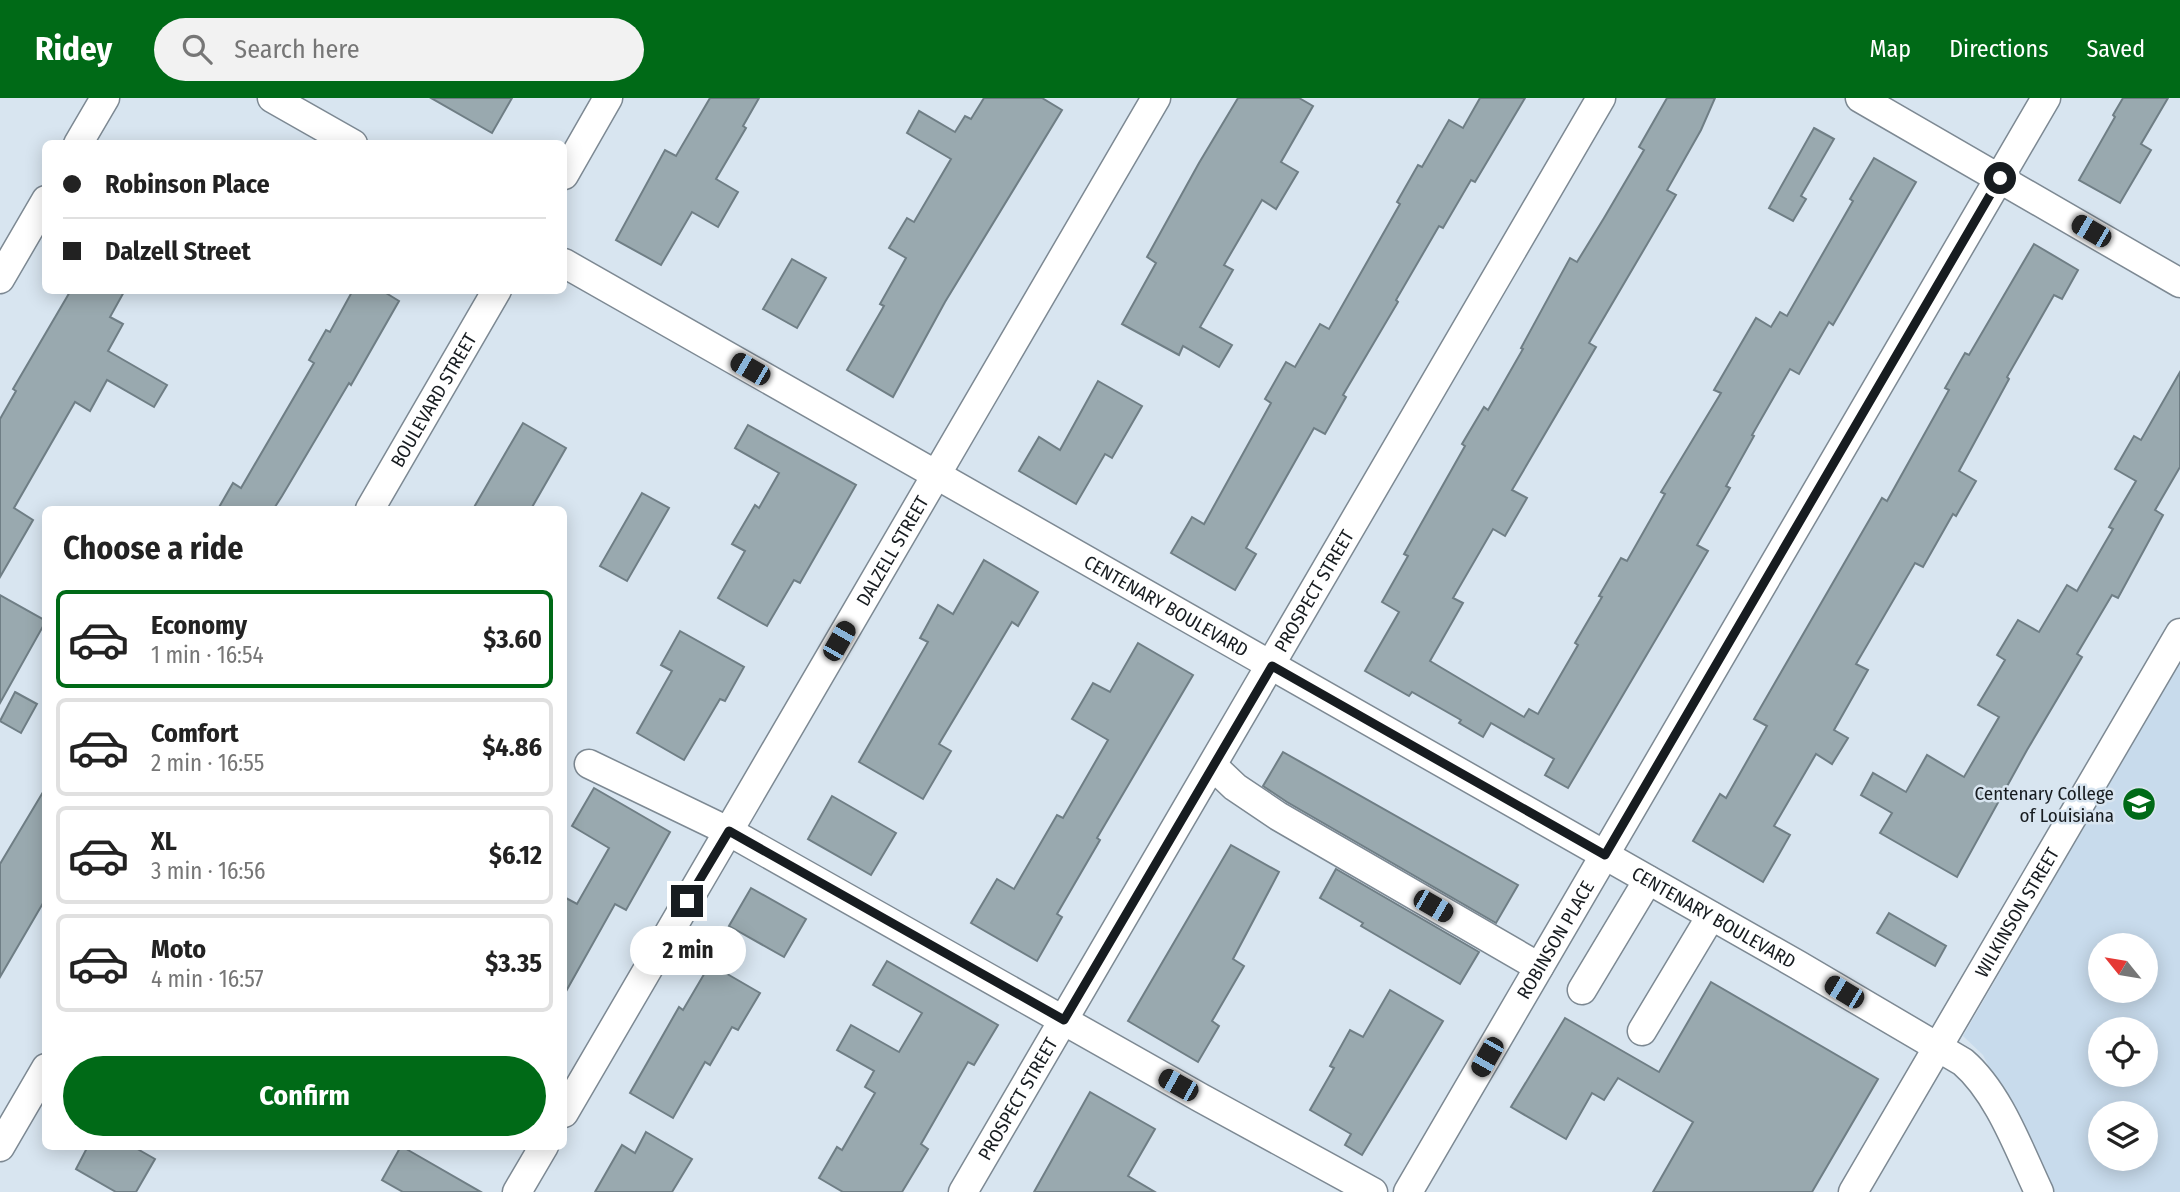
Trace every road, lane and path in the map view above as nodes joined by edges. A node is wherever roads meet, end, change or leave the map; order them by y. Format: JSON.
{"nodes":[{"id":1,"x":105,"y":98,"type":"edge"},
{"id":2,"x":272,"y":98,"type":"edge"},
{"id":3,"x":608,"y":98,"type":"edge"},
{"id":4,"x":1156,"y":98,"type":"edge"},
{"id":5,"x":1601,"y":98,"type":"edge"},
{"id":6,"x":1860,"y":98,"type":"edge"},
{"id":7,"x":2046,"y":98,"type":"edge"},
{"id":8,"x":80,"y":140,"type":"edge"},
{"id":9,"x":345,"y":140,"type":"edge"},
{"id":10,"x":567,"y":171,"type":"edge"},
{"id":11,"x":2000,"y":178,"type":"junction"},
{"id":12,"x":42,"y":207,"type":"edge"},
{"id":13,"x":567,"y":265,"type":"edge"},
{"id":14,"x":0,"y":279,"type":"edge"},
{"id":15,"x":2180,"y":283,"type":"edge"},
{"id":16,"x":495,"y":294,"type":"edge"},
{"id":17,"x":936,"y":475,"type":"junction"},
{"id":18,"x":372,"y":506,"type":"edge"},
{"id":19,"x":2180,"y":633,"type":"edge"},
{"id":20,"x":1272,"y":666,"type":"junction"},
{"id":21,"x":589,"y":764,"type":"dead end"},
{"id":22,"x":1213,"y":766,"type":"junction"},
{"id":23,"x":729,"y":831,"type":"junction"},
{"id":24,"x":1605,"y":855,"type":"junction"},
{"id":25,"x":1648,"y":880,"type":"junction"},
{"id":26,"x":1711,"y":916,"type":"junction"},
{"id":27,"x":1539,"y":967,"type":"junction"},
{"id":28,"x":1582,"y":990,"type":"dead end"},
{"id":29,"x":1064,"y":1020,"type":"junction"},
{"id":30,"x":1642,"y":1031,"type":"dead end"},
{"id":31,"x":1938,"y":1047,"type":"junction"},
{"id":32,"x":42,"y":1075,"type":"edge"},
{"id":33,"x":567,"y":1108,"type":"edge"},
{"id":34,"x":0,"y":1147,"type":"edge"},
{"id":35,"x":542,"y":1150,"type":"edge"},
{"id":36,"x":517,"y":1192,"type":"edge"},
{"id":37,"x":963,"y":1192,"type":"edge"},
{"id":38,"x":1373,"y":1192,"type":"edge"},
{"id":39,"x":1408,"y":1192,"type":"edge"},
{"id":40,"x":1853,"y":1192,"type":"edge"},
{"id":41,"x":2039,"y":1192,"type":"edge"}],
"edges":[{"from":1,"to":8,"type":"street"},
{"from":2,"to":9,"type":"street"},
{"from":3,"to":10,"type":"street"},
{"from":4,"to":17,"type":"street","name":"DALZELL STREET"},
{"from":5,"to":20,"type":"street","name":"PROSPECT STREET"},
{"from":6,"to":11,"type":"street"},
{"from":7,"to":11,"type":"street","name":"ROBINSON PLACE"},
{"from":11,"to":15,"type":"street"},
{"from":11,"to":24,"type":"street","name":"ROBINSON PLACE"},
{"from":12,"to":14,"type":"street"},
{"from":13,"to":17,"type":"street","name":"CENTENARY BOULEVARD"},
{"from":16,"to":18,"type":"street","name":"BOULEVARD STREET"},
{"from":17,"to":20,"type":"street","name":"CENTENARY BOULEVARD"},
{"from":17,"to":23,"type":"street","name":"DALZELL STREET"},
{"from":19,"to":31,"type":"street","name":"WILKINSON STREET"},
{"from":20,"to":22,"type":"street","name":"PROSPECT STREET"},
{"from":20,"to":24,"type":"street","name":"CENTENARY BOULEVARD"},
{"from":21,"to":23,"type":"street"},
{"from":22,"to":27,"type":"street"},
{"from":22,"to":29,"type":"street","name":"PROSPECT STREET"},
{"from":23,"to":29,"type":"street"},
{"from":23,"to":33,"type":"street","name":"DALZELL STREET"},
{"from":24,"to":25,"type":"street","name":"CENTENARY BOULEVARD"},
{"from":24,"to":27,"type":"street","name":"ROBINSON PLACE"},
{"from":25,"to":26,"type":"street","name":"CENTENARY BOULEVARD"},
{"from":25,"to":28,"type":"street"},
{"from":26,"to":30,"type":"street"},
{"from":26,"to":31,"type":"street","name":"CENTENARY BOULEVARD"},
{"from":27,"to":39,"type":"street","name":"ROBINSON PLACE"},
{"from":29,"to":37,"type":"street","name":"PROSPECT STREET"},
{"from":29,"to":38,"type":"street"},
{"from":31,"to":40,"type":"street","name":"WILKINSON STREET"},
{"from":31,"to":41,"type":"street","name":"CENTENARY BOULEVARD"},
{"from":32,"to":34,"type":"street"},
{"from":35,"to":36,"type":"street"}]}
